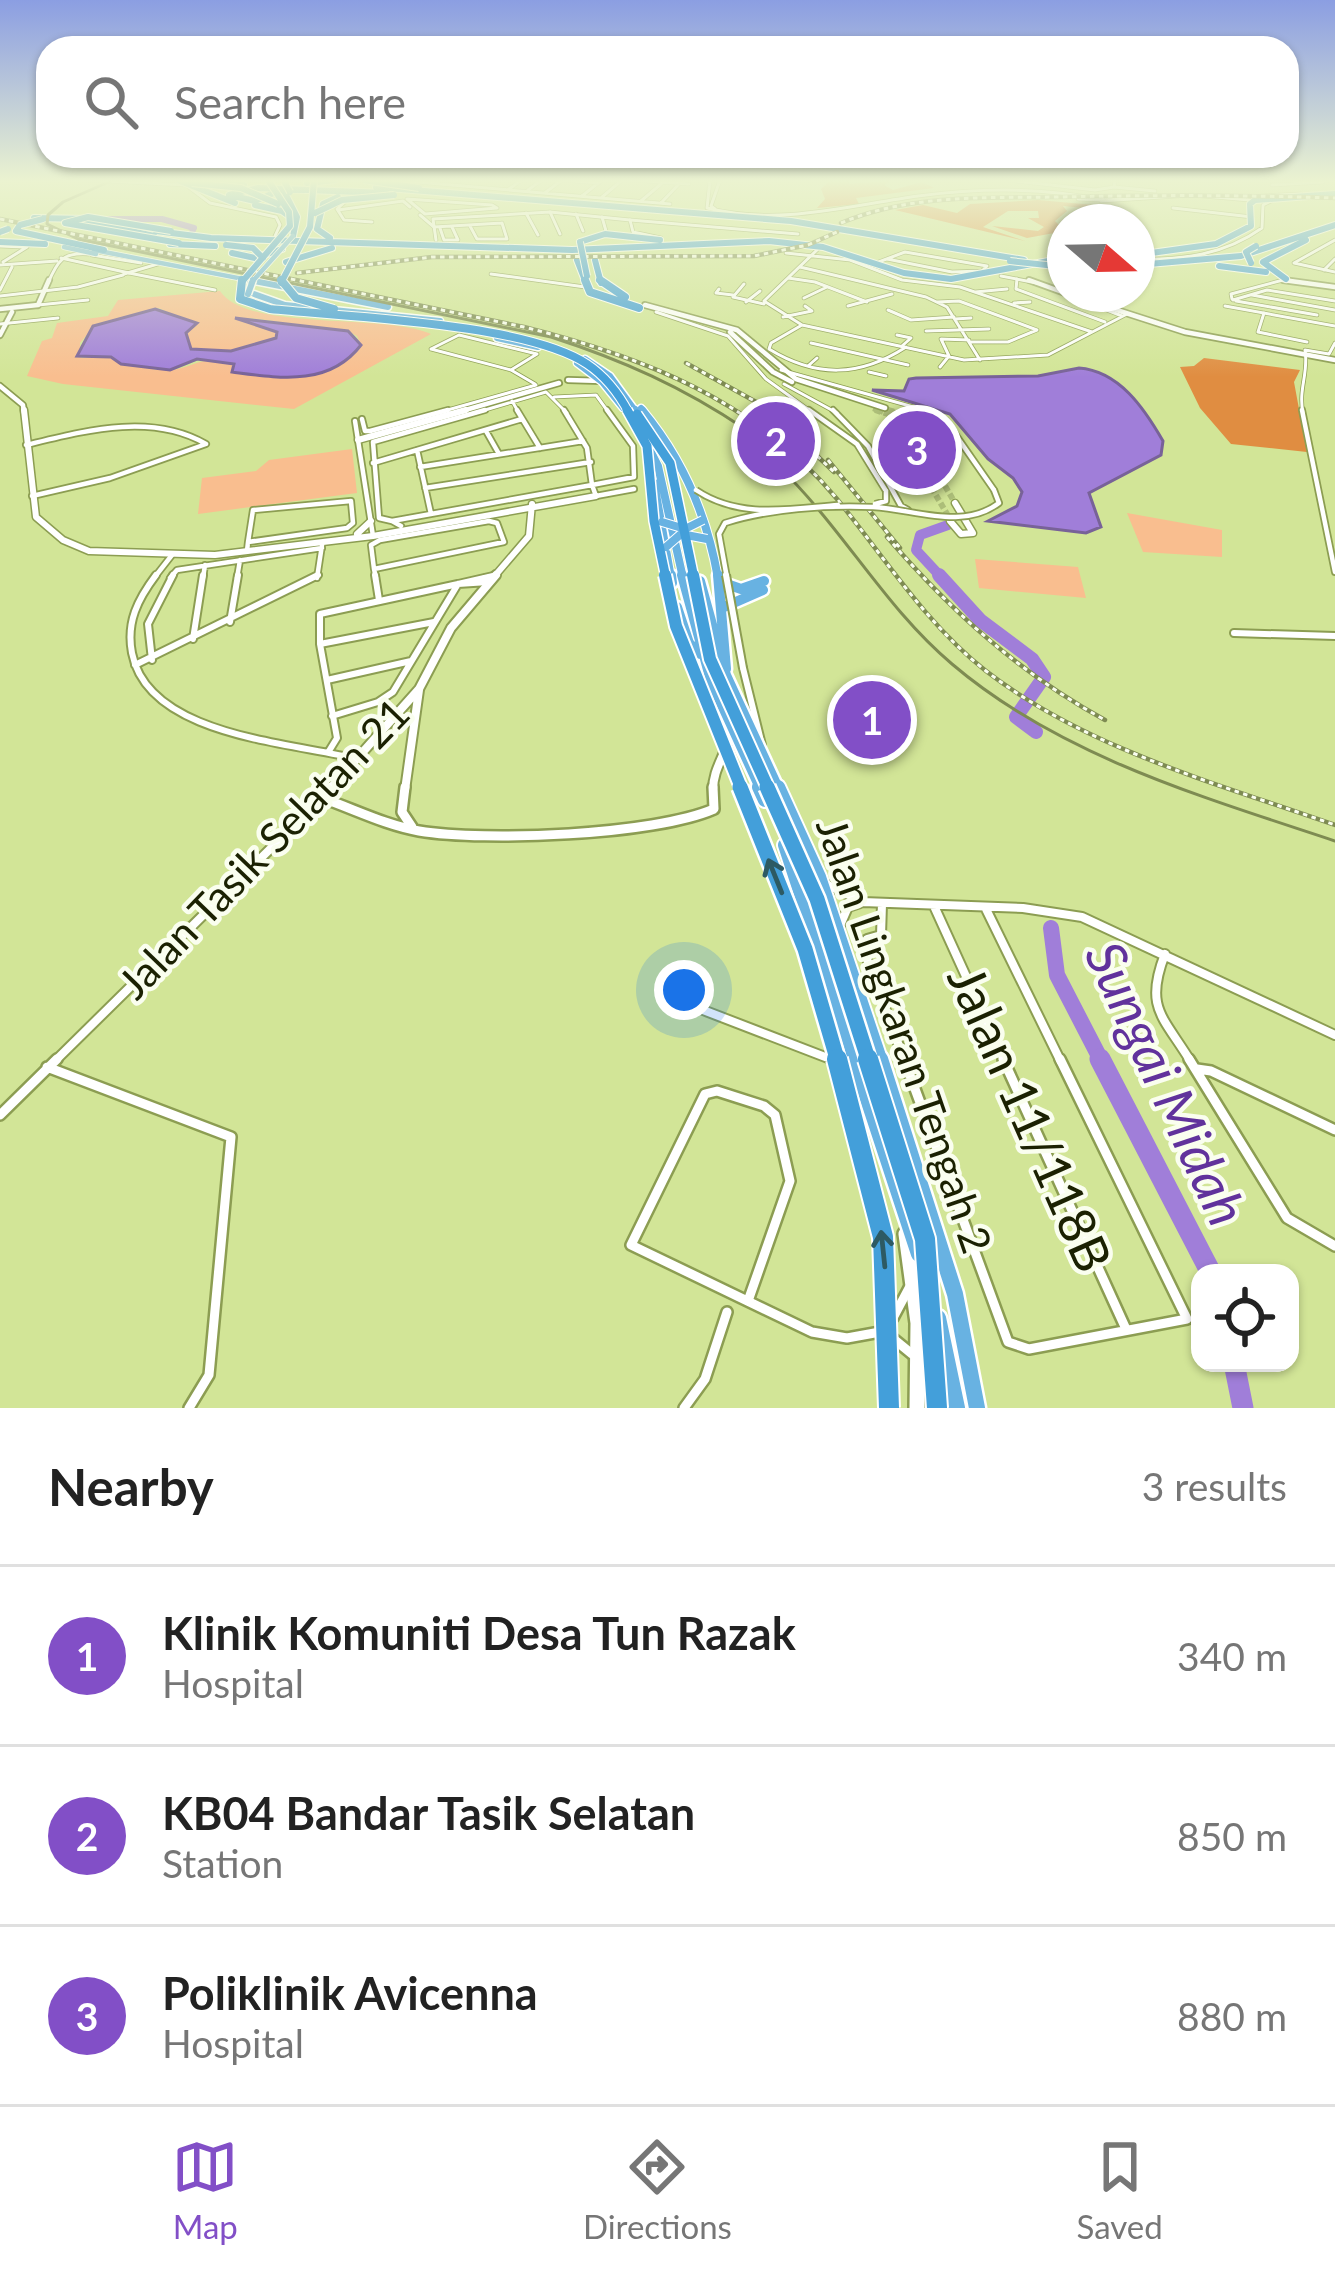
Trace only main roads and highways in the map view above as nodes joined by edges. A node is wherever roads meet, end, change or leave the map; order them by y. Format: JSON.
{"nodes":[{"id":1,"x":71,"y":246,"type":"edge"},
{"id":2,"x":71,"y":246,"type":"edge"},
{"id":3,"x":73,"y":246,"type":"edge"},
{"id":4,"x":193,"y":246,"type":"edge"},
{"id":5,"x":232,"y":246,"type":"edge"},
{"id":6,"x":244,"y":246,"type":"edge"},
{"id":7,"x":275,"y":246,"type":"edge"},
{"id":8,"x":277,"y":246,"type":"edge"},
{"id":9,"x":281,"y":246,"type":"junction"},
{"id":10,"x":288,"y":246,"type":"edge"},
{"id":11,"x":372,"y":246,"type":"junction"},
{"id":12,"x":414,"y":246,"type":"junction"},
{"id":13,"x":428,"y":246,"type":"edge"},
{"id":14,"x":480,"y":246,"type":"edge"},
{"id":15,"x":582,"y":246,"type":"edge"},
{"id":16,"x":619,"y":246,"type":"edge"},
{"id":17,"x":644,"y":246,"type":"edge"},
{"id":18,"x":657,"y":246,"type":"edge"},
{"id":19,"x":773,"y":246,"type":"edge"},
{"id":20,"x":803,"y":246,"type":"edge"},
{"id":21,"x":923,"y":246,"type":"edge"},
{"id":22,"x":934,"y":246,"type":"edge"},
{"id":23,"x":947,"y":246,"type":"edge"},
{"id":24,"x":957,"y":246,"type":"edge"},
{"id":25,"x":1205,"y":246,"type":"edge"},
{"id":26,"x":1210,"y":246,"type":"edge"},
{"id":27,"x":1257,"y":246,"type":"edge"},
{"id":28,"x":1273,"y":246,"type":"edge"},
{"id":29,"x":1289,"y":246,"type":"edge"},
{"id":30,"x":1295,"y":246,"type":"edge"},
{"id":31,"x":234,"y":249,"type":"junction"},
{"id":32,"x":104,"y":250,"type":"joint"},
{"id":33,"x":592,"y":250,"type":"junction"},
{"id":34,"x":540,"y":251,"type":"junction"},
{"id":35,"x":634,"y":251,"type":"junction"},
{"id":36,"x":1188,"y":251,"type":"junction"},
{"id":37,"x":968,"y":252,"type":"junction"},
{"id":38,"x":1156,"y":254,"type":"joint"},
{"id":39,"x":1155,"y":257,"type":"edge"},
{"id":40,"x":1166,"y":257,"type":"junction"},
{"id":41,"x":263,"y":258,"type":"junction"},
{"id":42,"x":1155,"y":258,"type":"edge"},
{"id":43,"x":1047,"y":259,"type":"edge"},
{"id":44,"x":1155,"y":259,"type":"edge"},
{"id":45,"x":578,"y":260,"type":"junction"},
{"id":46,"x":595,"y":260,"type":"junction"},
{"id":47,"x":1047,"y":261,"type":"edge"},
{"id":48,"x":1047,"y":261,"type":"edge"},
{"id":49,"x":154,"y":263,"type":"junction"},
{"id":50,"x":1047,"y":264,"type":"edge"},
{"id":51,"x":1155,"y":264,"type":"edge"},
{"id":52,"x":1047,"y":265,"type":"edge"},
{"id":53,"x":1170,"y":268,"type":"junction"},
{"id":54,"x":1265,"y":272,"type":"junction"},
{"id":55,"x":586,"y":276,"type":"junction"},
{"id":56,"x":250,"y":297,"type":"junction"},
{"id":57,"x":642,"y":306,"type":"junction"},
{"id":58,"x":461,"y":325,"type":"junction"},
{"id":59,"x":628,"y":400,"type":"junction"},
{"id":60,"x":633,"y":422,"type":"junction"},
{"id":61,"x":704,"y":518,"type":"junction"},
{"id":62,"x":662,"y":522,"type":"junction"},
{"id":63,"x":709,"y":543,"type":"junction"},
{"id":64,"x":666,"y":547,"type":"junction"},
{"id":65,"x":714,"y":576,"type":"junction"},
{"id":66,"x":720,"y":611,"type":"junction"},
{"id":67,"x":703,"y":656,"type":"junction"},
{"id":68,"x":726,"y":675,"type":"junction"},
{"id":69,"x":899,"y":1190,"type":"junction"},
{"id":70,"x":974,"y":1385,"type":"junction"},
{"id":71,"x":889,"y":1408,"type":"edge"},
{"id":72,"x":917,"y":1408,"type":"edge"},
{"id":73,"x":937,"y":1408,"type":"edge"},
{"id":74,"x":957,"y":1408,"type":"edge"},
{"id":75,"x":977,"y":1408,"type":"edge"},
{"id":76,"x":988,"y":1408,"type":"edge"}],
"edges":[{"from":1,"to":49,"type":"highway"},
{"from":2,"to":49,"type":"highway"},
{"from":3,"to":32,"type":"highway"},
{"from":4,"to":31,"type":"highway","bridge":true},
{"from":5,"to":41,"type":"highway","bridge":true},
{"from":6,"to":31,"type":"highway"},
{"from":7,"to":41,"type":"highway","bridge":true},
{"from":8,"to":9,"type":"highway"},
{"from":9,"to":11,"type":"highway"},
{"from":9,"to":11,"type":"highway"},
{"from":9,"to":12,"type":"highway"},
{"from":9,"to":31,"type":"highway","bridge":true},
{"from":9,"to":56,"type":"highway","bridge":true},
{"from":9,"to":73,"type":"highway","bridge":true},
{"from":10,"to":56,"type":"highway","bridge":true},
{"from":11,"to":12,"type":"highway"},
{"from":12,"to":13,"type":"highway"},
{"from":12,"to":34,"type":"highway"},
{"from":14,"to":33,"type":"highway"},
{"from":15,"to":55,"type":"highway","bridge":true},
{"from":16,"to":33,"type":"highway"},
{"from":17,"to":33,"type":"highway"},
{"from":18,"to":35,"type":"highway"},
{"from":19,"to":52,"type":"highway"},
{"from":20,"to":50,"type":"highway"},
{"from":21,"to":47,"type":"highway","bridge":true},
{"from":22,"to":37,"type":"highway"},
{"from":23,"to":37,"type":"highway"},
{"from":24,"to":43,"type":"highway"},
{"from":25,"to":36,"type":"highway"},
{"from":26,"to":36,"type":"highway"},
{"from":27,"to":54,"type":"highway","bridge":true},
{"from":28,"to":44,"type":"highway"},
{"from":29,"to":53,"type":"highway"},
{"from":30,"to":54,"type":"highway"},
{"from":32,"to":49,"type":"highway"},
{"from":34,"to":35,"type":"highway"},
{"from":34,"to":45,"type":"highway"},
{"from":35,"to":46,"type":"highway"},
{"from":36,"to":38,"type":"highway"},
{"from":36,"to":39,"type":"highway"},
{"from":36,"to":40,"type":"highway"},
{"from":37,"to":48,"type":"highway","bridge":true},
{"from":38,"to":40,"type":"highway"},
{"from":40,"to":42,"type":"highway"},
{"from":71,"to":41,"type":"highway","one_way":true,"bridge":true},
{"from":45,"to":46,"type":"highway"},
{"from":45,"to":55,"type":"highway"},
{"from":46,"to":57,"type":"highway"},
{"from":49,"to":56,"type":"highway","bridge":true},
{"from":49,"to":58,"type":"highway"},
{"from":51,"to":53,"type":"highway"},
{"from":53,"to":54,"type":"highway"},
{"from":55,"to":57,"type":"highway"},
{"from":55,"to":57,"type":"highway"},
{"from":56,"to":58,"type":"highway","name":"Jalan Lingkaran Tengah 2"},
{"from":56,"to":60,"type":"highway","name":"Jalan Lingkaran Tengah 2"},
{"from":58,"to":59,"type":"highway","name":"Jalan Lingkaran Tengah 2"},
{"from":59,"to":61,"type":"highway"},
{"from":59,"to":68,"type":"highway","name":"Jalan Lingkaran Tengah 2"},
{"from":60,"to":62,"type":"highway","bridge":true},
{"from":60,"to":67,"type":"highway","name":"Jalan Lingkaran Tengah 2"},
{"from":61,"to":62,"type":"highway","bridge":true},
{"from":61,"to":63,"type":"highway"},
{"from":62,"to":64,"type":"highway","bridge":true},
{"from":63,"to":64,"type":"highway","bridge":true},
{"from":63,"to":65,"type":"highway"},
{"from":64,"to":67,"type":"highway","bridge":true},
{"from":65,"to":66,"type":"highway"},
{"from":65,"to":66,"type":"highway"},
{"from":66,"to":68,"type":"highway"},
{"from":67,"to":69,"type":"highway","name":"Jalan Lingkaran Tengah 2"},
{"from":68,"to":70,"type":"highway","name":"Jalan Lingkaran Tengah 2"},
{"from":69,"to":72,"type":"main road"},
{"from":69,"to":74,"type":"highway","name":"Jalan Lingkaran Tengah 2"},
{"from":70,"to":75,"type":"highway","name":"Jalan Lingkaran Tengah 2"},
{"from":70,"to":76,"type":"highway"}]}
